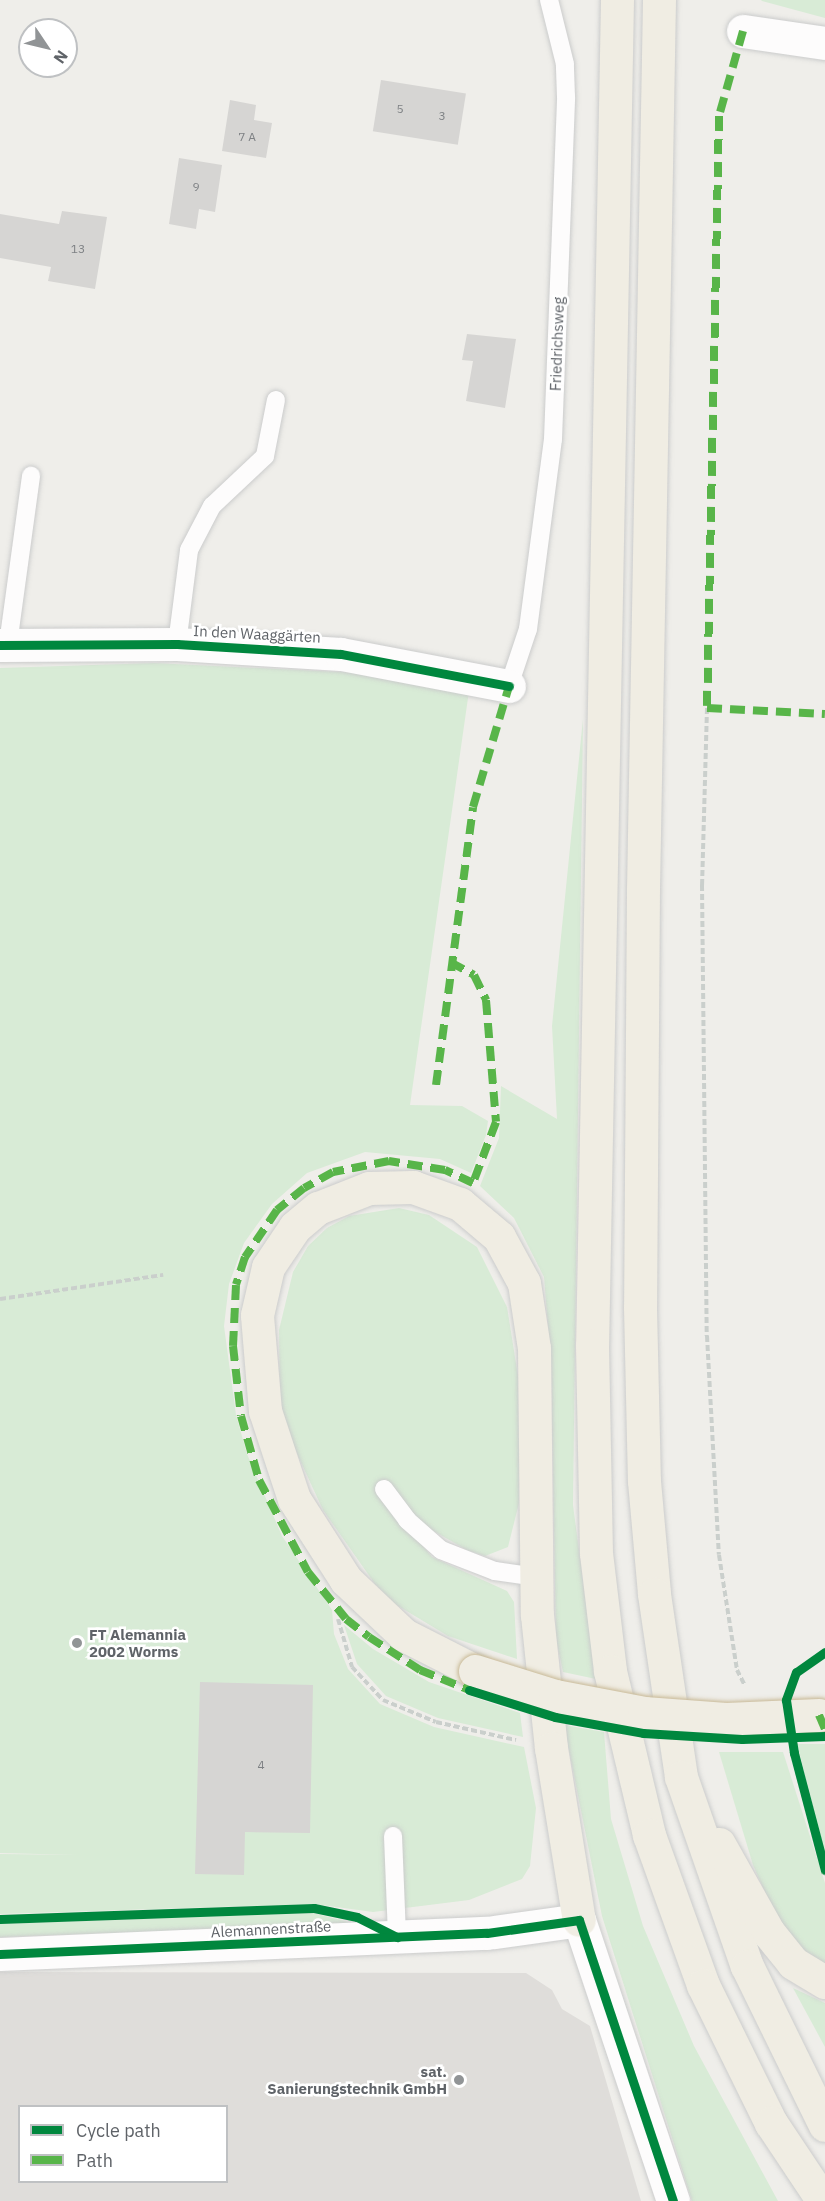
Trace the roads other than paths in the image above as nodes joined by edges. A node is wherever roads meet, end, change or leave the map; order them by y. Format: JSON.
{"nodes":[{"id":1,"x":549,"y":0,"type":"edge"},
{"id":2,"x":617,"y":0,"type":"edge"},
{"id":3,"x":659,"y":0,"type":"edge"},
{"id":4,"x":743,"y":31,"type":"dead end"},
{"id":5,"x":825,"y":43,"type":"edge"},
{"id":6,"x":276,"y":400,"type":"dead end"},
{"id":7,"x":31,"y":476,"type":"dead end"},
{"id":8,"x":4,"y":644,"type":"edge"},
{"id":9,"x":177,"y":644,"type":"junction"},
{"id":10,"x":508,"y":686,"type":"joint"},
{"id":11,"x":384,"y":1490,"type":"dead end"},
{"id":12,"x":536,"y":1577,"type":"junction"},
{"id":13,"x":822,"y":1714,"type":"edge"},
{"id":14,"x":681,"y":1777,"type":"junction"},
{"id":15,"x":393,"y":1836,"type":"dead end"},
{"id":16,"x":579,"y":1920,"type":"junction"},
{"id":17,"x":397,"y":1936,"type":"junction"},
{"id":18,"x":0,"y":1954,"type":"edge"},
{"id":19,"x":825,"y":1982,"type":"edge"},
{"id":20,"x":825,"y":2125,"type":"edge"},
{"id":21,"x":673,"y":2201,"type":"edge"},
{"id":22,"x":823,"y":2201,"type":"edge"}],
"edges":[{"from":1,"to":10,"type":"lane","name":"Friedrichsweg"},
{"from":2,"to":22,"type":"highway"},
{"from":3,"to":14,"type":"highway"},
{"from":4,"to":5,"type":"street"},
{"from":6,"to":9,"type":"lane"},
{"from":7,"to":8,"type":"lane"},
{"from":8,"to":9,"type":"street","name":"In den Waaggärten"},
{"from":9,"to":10,"type":"street","name":"In den Waaggärten"},
{"from":11,"to":12,"type":"lane"},
{"from":12,"to":13,"type":"highway","bridge":true},
{"from":12,"to":16,"type":"highway"},
{"from":14,"to":19,"type":"highway"},
{"from":14,"to":20,"type":"highway"},
{"from":15,"to":17,"type":"lane"},
{"from":16,"to":17,"type":"street","name":"Alemannenstraße"},
{"from":16,"to":21,"type":"street"},
{"from":17,"to":18,"type":"street","name":"Alemannenstraße"}]}
